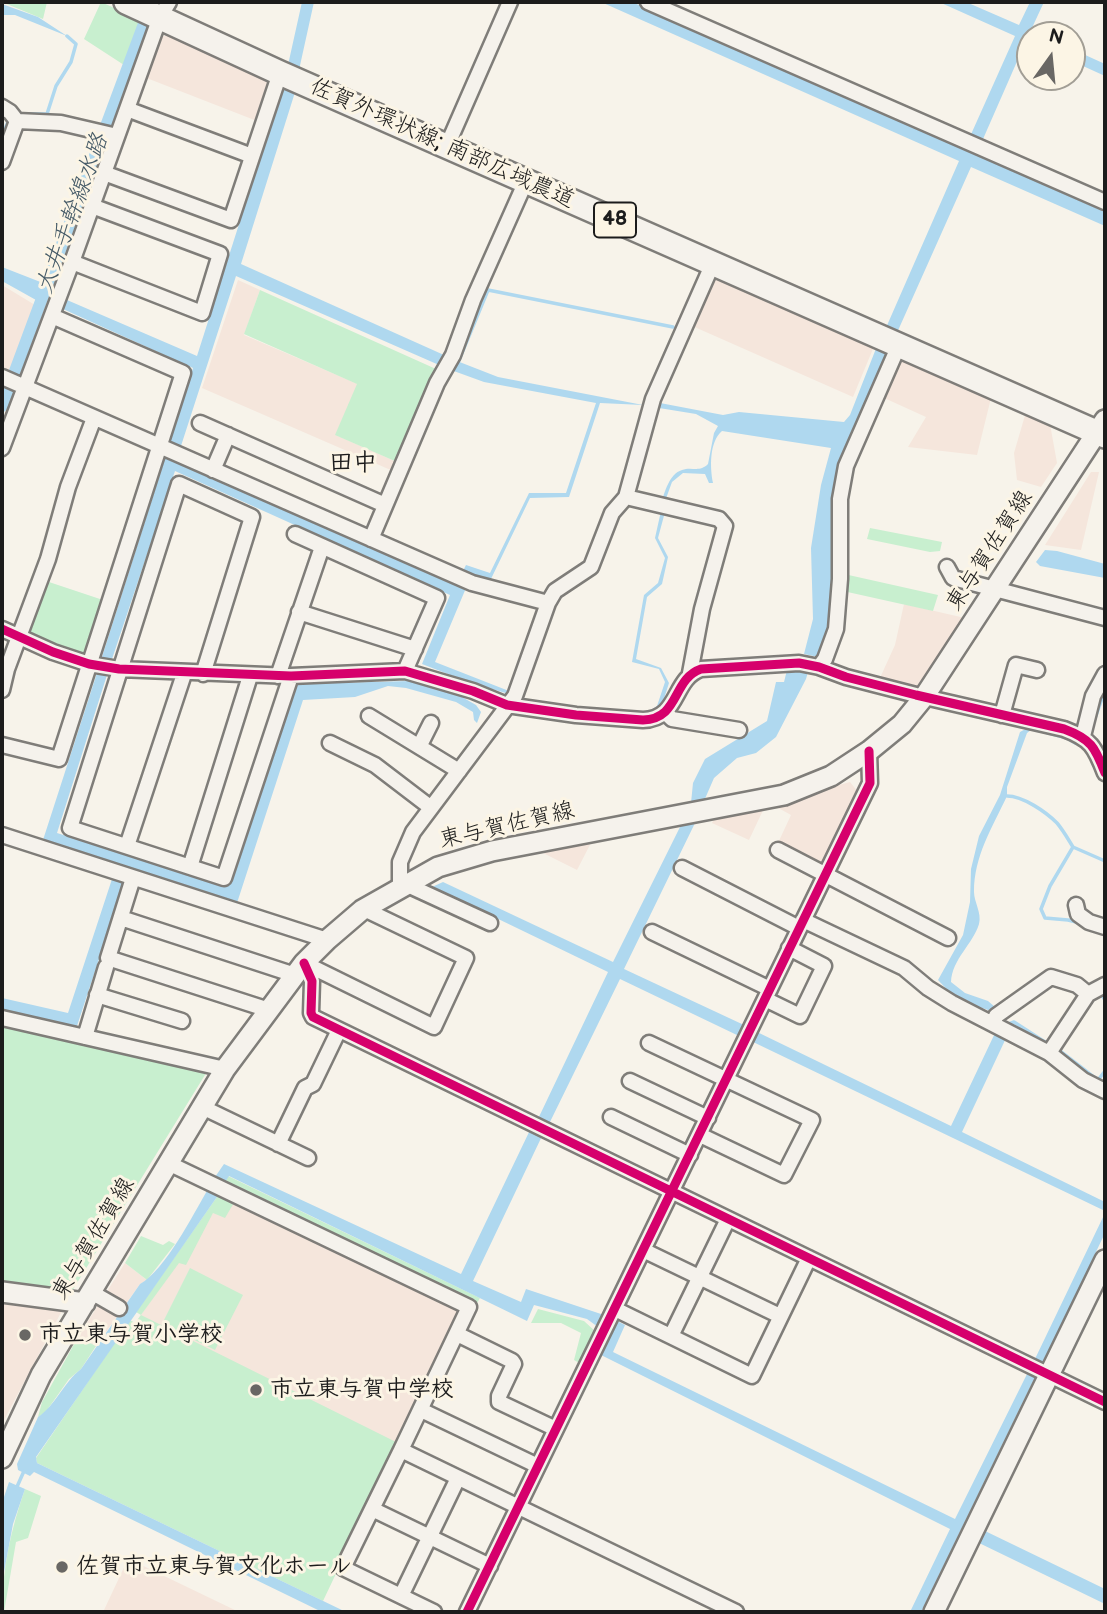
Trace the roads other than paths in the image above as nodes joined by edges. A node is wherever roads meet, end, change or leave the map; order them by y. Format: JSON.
{"nodes":[{"id":1,"x":126,"y":2,"type":"edge"},
{"id":2,"x":510,"y":2,"type":"edge"},
{"id":3,"x":648,"y":2,"type":"edge"},
{"id":4,"x":164,"y":9,"type":"edge"},
{"id":5,"x":279,"y":73,"type":"junction"},
{"id":6,"x":2,"y":107,"type":"edge"},
{"id":7,"x":127,"y":109,"type":"junction"},
{"id":8,"x":17,"y":121,"type":"junction"},
{"id":9,"x":107,"y":133,"type":"junction"},
{"id":10,"x":447,"y":146,"type":"junction"},
{"id":11,"x":252,"y":156,"type":"junction"},
{"id":12,"x":2,"y":162,"type":"edge"},
{"id":13,"x":104,"y":173,"type":"junction"},
{"id":14,"x":526,"y":181,"type":"junction"},
{"id":15,"x":1105,"y":202,"type":"edge"},
{"id":16,"x":92,"y":206,"type":"junction"},
{"id":17,"x":72,"y":262,"type":"junction"},
{"id":18,"x":713,"y":263,"type":"junction"},
{"id":19,"x":52,"y":316,"type":"junction"},
{"id":20,"x":899,"y":345,"type":"junction"},
{"id":21,"x":10,"y":381,"type":"edge"},
{"id":22,"x":94,"y":418,"type":"junction"},
{"id":23,"x":200,"y":423,"type":"dead end"},
{"id":24,"x":1103,"y":429,"type":"edge"},
{"id":25,"x":228,"y":435,"type":"junction"},
{"id":26,"x":159,"y":446,"type":"junction"},
{"id":27,"x":2,"y":447,"type":"edge"},
{"id":28,"x":213,"y":470,"type":"junction"},
{"id":29,"x":626,"y":497,"type":"junction"},
{"id":30,"x":385,"y":505,"type":"junction"},
{"id":31,"x":295,"y":534,"type":"dead end"},
{"id":32,"x":371,"y":539,"type":"junction"},
{"id":33,"x":322,"y":547,"type":"junction"},
{"id":34,"x":947,"y":567,"type":"dead end"},
{"id":35,"x":995,"y":589,"type":"junction"},
{"id":36,"x":548,"y":603,"type":"junction"},
{"id":37,"x":299,"y":612,"type":"junction"},
{"id":38,"x":1105,"y":618,"type":"edge"},
{"id":39,"x":2,"y":629,"type":"edge"},
{"id":40,"x":19,"y":637,"type":"junction"},
{"id":41,"x":415,"y":649,"type":"junction"},
{"id":42,"x":89,"y":664,"type":"junction"},
{"id":43,"x":819,"y":667,"type":"junction"},
{"id":44,"x":119,"y":669,"type":"junction"},
{"id":45,"x":1037,"y":670,"type":"dead end"},
{"id":46,"x":405,"y":671,"type":"junction"},
{"id":47,"x":690,"y":673,"type":"junction"},
{"id":48,"x":184,"y":674,"type":"junction"},
{"id":49,"x":203,"y":674,"type":"junction"},
{"id":50,"x":1105,"y":674,"type":"edge"},
{"id":51,"x":250,"y":676,"type":"junction"},
{"id":52,"x":285,"y":676,"type":"junction"},
{"id":53,"x":2,"y":690,"type":"edge"},
{"id":54,"x":924,"y":697,"type":"junction"},
{"id":55,"x":508,"y":705,"type":"junction"},
{"id":56,"x":666,"y":713,"type":"junction"},
{"id":57,"x":1002,"y":715,"type":"junction"},
{"id":58,"x":369,"y":716,"type":"dead end"},
{"id":59,"x":431,"y":723,"type":"dead end"},
{"id":60,"x":739,"y":730,"type":"dead end"},
{"id":61,"x":1083,"y":736,"type":"junction"},
{"id":62,"x":330,"y":743,"type":"dead end"},
{"id":63,"x":2,"y":745,"type":"edge"},
{"id":64,"x":420,"y":746,"type":"junction"},
{"id":65,"x":869,"y":751,"type":"junction"},
{"id":66,"x":459,"y":771,"type":"junction"},
{"id":67,"x":1105,"y":773,"type":"edge"},
{"id":68,"x":430,"y":807,"type":"junction"},
{"id":69,"x":2,"y":835,"type":"edge"},
{"id":70,"x":127,"y":846,"type":"junction"},
{"id":71,"x":778,"y":850,"type":"dead end"},
{"id":72,"x":190,"y":867,"type":"junction"},
{"id":73,"x":682,"y":868,"type":"dead end"},
{"id":74,"x":825,"y":873,"type":"junction"},
{"id":75,"x":133,"y":878,"type":"junction"},
{"id":76,"x":405,"y":884,"type":"junction"},
{"id":77,"x":1076,"y":905,"type":"dead end"},
{"id":78,"x":364,"y":909,"type":"junction"},
{"id":79,"x":121,"y":918,"type":"junction"},
{"id":80,"x":489,"y":923,"type":"dead end"},
{"id":81,"x":801,"y":924,"type":"junction"},
{"id":82,"x":1105,"y":927,"type":"edge"},
{"id":83,"x":652,"y":932,"type":"dead end"},
{"id":84,"x":948,"y":938,"type":"dead end"},
{"id":85,"x":327,"y":940,"type":"junction"},
{"id":86,"x":789,"y":948,"type":"junction"},
{"id":87,"x":106,"y":967,"type":"dead end"},
{"id":88,"x":300,"y":969,"type":"junction"},
{"id":89,"x":1105,"y":985,"type":"edge"},
{"id":90,"x":767,"y":994,"type":"junction"},
{"id":91,"x":1088,"y":994,"type":"junction"},
{"id":92,"x":97,"y":995,"type":"junction"},
{"id":93,"x":269,"y":1010,"type":"junction"},
{"id":94,"x":2,"y":1018,"type":"edge"},
{"id":95,"x":182,"y":1021,"type":"dead end"},
{"id":96,"x":994,"y":1024,"type":"junction"},
{"id":97,"x":339,"y":1030,"type":"junction"},
{"id":98,"x":85,"y":1037,"type":"junction"},
{"id":99,"x":649,"y":1043,"type":"dead end"},
{"id":100,"x":1049,"y":1053,"type":"junction"},
{"id":101,"x":225,"y":1069,"type":"junction"},
{"id":102,"x":727,"y":1079,"type":"junction"},
{"id":103,"x":630,"y":1080,"type":"dead end"},
{"id":104,"x":1105,"y":1091,"type":"edge"},
{"id":105,"x":202,"y":1107,"type":"junction"},
{"id":106,"x":611,"y":1117,"type":"dead end"},
{"id":107,"x":708,"y":1118,"type":"junction"},
{"id":108,"x":700,"y":1135,"type":"junction"},
{"id":109,"x":278,"y":1144,"type":"junction"},
{"id":110,"x":690,"y":1155,"type":"junction"},
{"id":111,"x":308,"y":1158,"type":"dead end"},
{"id":112,"x":168,"y":1163,"type":"junction"},
{"id":113,"x":672,"y":1192,"type":"junction"},
{"id":114,"x":728,"y":1219,"type":"junction"},
{"id":115,"x":643,"y":1250,"type":"junction"},
{"id":116,"x":809,"y":1258,"type":"junction"},
{"id":117,"x":1105,"y":1260,"type":"edge"},
{"id":118,"x":700,"y":1277,"type":"junction"},
{"id":119,"x":2,"y":1292,"type":"edge"},
{"id":120,"x":88,"y":1298,"type":"junction"},
{"id":121,"x":119,"y":1308,"type":"dead end"},
{"id":122,"x":615,"y":1309,"type":"junction"},
{"id":123,"x":780,"y":1316,"type":"junction"},
{"id":124,"x":457,"y":1334,"type":"junction"},
{"id":125,"x":671,"y":1336,"type":"junction"},
{"id":126,"x":1050,"y":1375,"type":"junction"},
{"id":127,"x":1105,"y":1402,"type":"edge"},
{"id":128,"x":421,"y":1410,"type":"junction"},
{"id":129,"x":556,"y":1429,"type":"junction"},
{"id":130,"x":401,"y":1450,"type":"junction"},
{"id":131,"x":2,"y":1458,"type":"edge"},
{"id":132,"x":538,"y":1466,"type":"junction"},
{"id":133,"x":458,"y":1478,"type":"junction"},
{"id":134,"x":518,"y":1507,"type":"junction"},
{"id":135,"x":372,"y":1509,"type":"junction"},
{"id":136,"x":430,"y":1537,"type":"junction"},
{"id":137,"x":490,"y":1566,"type":"junction"},
{"id":138,"x":401,"y":1596,"type":"junction"},
{"id":139,"x":434,"y":1612,"type":"edge"},
{"id":140,"x":467,"y":1612,"type":"edge"},
{"id":141,"x":736,"y":1612,"type":"edge"},
{"id":142,"x":934,"y":1612,"type":"edge"}],
"edges":[{"from":1,"to":4,"type":"main road","name":"佐賀外環状線; 南部広域農道","number":"48"},
{"from":2,"to":10,"type":"street"},
{"from":3,"to":15,"type":"street"},
{"from":4,"to":5,"type":"main road","name":"佐賀外環状線; 南部広域農道","number":"48"},
{"from":4,"to":7,"type":"street"},
{"from":5,"to":10,"type":"main road","name":"佐賀外環状線; 南部広域農道","number":"48"},
{"from":5,"to":11,"type":"street"},
{"from":6,"to":8,"type":"street"},
{"from":7,"to":9,"type":"street"},
{"from":7,"to":11,"type":"street"},
{"from":8,"to":9,"type":"street"},
{"from":8,"to":12,"type":"street"},
{"from":9,"to":13,"type":"street"},
{"from":10,"to":14,"type":"main road","name":"佐賀外環状線; 南部広域農道","number":"48"},
{"from":11,"to":13,"type":"street"},
{"from":13,"to":16,"type":"street"},
{"from":14,"to":18,"type":"main road","name":"佐賀外環状線; 南部広域農道","number":"48"},
{"from":14,"to":30,"type":"street"},
{"from":16,"to":17,"type":"street"},
{"from":16,"to":17,"type":"street"},
{"from":17,"to":19,"type":"street"},
{"from":18,"to":20,"type":"main road","name":"佐賀外環状線; 南部広域農道","number":"48"},
{"from":18,"to":29,"type":"street"},
{"from":19,"to":21,"type":"street"},
{"from":19,"to":26,"type":"street"},
{"from":20,"to":24,"type":"main road","name":"佐賀外環状線; 南部広域農道","number":"48"},
{"from":20,"to":43,"type":"street"},
{"from":21,"to":22,"type":"street"},
{"from":21,"to":27,"type":"street"},
{"from":22,"to":26,"type":"street"},
{"from":22,"to":40,"type":"street"},
{"from":23,"to":25,"type":"street"},
{"from":24,"to":35,"type":"main road","name":"東与賀佐賀線"},
{"from":25,"to":28,"type":"street"},
{"from":25,"to":30,"type":"street"},
{"from":26,"to":28,"type":"street"},
{"from":26,"to":42,"type":"street"},
{"from":28,"to":32,"type":"street"},
{"from":29,"to":36,"type":"street"},
{"from":29,"to":47,"type":"street"},
{"from":30,"to":32,"type":"street"},
{"from":31,"to":33,"type":"street"},
{"from":32,"to":36,"type":"street"},
{"from":33,"to":37,"type":"street"},
{"from":33,"to":41,"type":"street"},
{"from":34,"to":35,"type":"street"},
{"from":35,"to":38,"type":"street"},
{"from":35,"to":54,"type":"main road","name":"東与賀佐賀線"},
{"from":36,"to":55,"type":"street"},
{"from":37,"to":41,"type":"street"},
{"from":37,"to":52,"type":"street"},
{"from":39,"to":40,"type":"street"},
{"from":40,"to":42,"type":"street"},
{"from":40,"to":53,"type":"street"},
{"from":41,"to":46,"type":"street"},
{"from":42,"to":44,"type":"street"},
{"from":42,"to":63,"type":"street"},
{"from":43,"to":47,"type":"street"},
{"from":43,"to":54,"type":"street"},
{"from":44,"to":48,"type":"street"},
{"from":44,"to":49,"type":"street"},
{"from":44,"to":70,"type":"street"},
{"from":45,"to":57,"type":"street"},
{"from":46,"to":52,"type":"street"},
{"from":46,"to":55,"type":"street"},
{"from":47,"to":56,"type":"street"},
{"from":48,"to":49,"type":"street"},
{"from":48,"to":70,"type":"street"},
{"from":49,"to":51,"type":"street"},
{"from":50,"to":61,"type":"street"},
{"from":51,"to":52,"type":"street"},
{"from":51,"to":72,"type":"street"},
{"from":52,"to":72,"type":"street"},
{"from":54,"to":57,"type":"street"},
{"from":54,"to":65,"type":"main road","name":"東与賀佐賀線"},
{"from":55,"to":56,"type":"street"},
{"from":55,"to":66,"type":"street"},
{"from":56,"to":60,"type":"street"},
{"from":57,"to":61,"type":"street"},
{"from":58,"to":64,"type":"street"},
{"from":59,"to":64,"type":"street"},
{"from":61,"to":67,"type":"street"},
{"from":62,"to":68,"type":"street"},
{"from":64,"to":66,"type":"street"},
{"from":65,"to":74,"type":"street"},
{"from":65,"to":76,"type":"main road","name":"東与賀佐賀線"},
{"from":66,"to":68,"type":"street"},
{"from":68,"to":76,"type":"street"},
{"from":69,"to":75,"type":"street"},
{"from":70,"to":72,"type":"street"},
{"from":71,"to":74,"type":"street"},
{"from":73,"to":81,"type":"street"},
{"from":74,"to":81,"type":"street"},
{"from":74,"to":84,"type":"street"},
{"from":75,"to":79,"type":"street"},
{"from":75,"to":85,"type":"street"},
{"from":76,"to":78,"type":"main road","name":"東与賀佐賀線"},
{"from":76,"to":80,"type":"street"},
{"from":77,"to":82,"type":"street"},
{"from":78,"to":85,"type":"main road","name":"東与賀佐賀線"},
{"from":78,"to":88,"type":"street"},
{"from":79,"to":88,"type":"street"},
{"from":79,"to":93,"type":"street"},
{"from":81,"to":86,"type":"street"},
{"from":81,"to":96,"type":"street"},
{"from":83,"to":90,"type":"street"},
{"from":85,"to":88,"type":"main road","name":"東与賀佐賀線"},
{"from":86,"to":90,"type":"street"},
{"from":86,"to":90,"type":"street"},
{"from":87,"to":92,"type":"street"},
{"from":88,"to":93,"type":"main road","name":"東与賀佐賀線"},
{"from":88,"to":97,"type":"street"},
{"from":89,"to":91,"type":"street"},
{"from":90,"to":102,"type":"street"},
{"from":91,"to":96,"type":"street"},
{"from":91,"to":100,"type":"street"},
{"from":92,"to":95,"type":"street"},
{"from":92,"to":98,"type":"street"},
{"from":93,"to":101,"type":"main road","name":"東与賀佐賀線"},
{"from":94,"to":98,"type":"street"},
{"from":96,"to":100,"type":"street"},
{"from":97,"to":109,"type":"street"},
{"from":97,"to":113,"type":"street"},
{"from":98,"to":101,"type":"street"},
{"from":99,"to":102,"type":"street"},
{"from":100,"to":104,"type":"street"},
{"from":101,"to":105,"type":"main road","name":"東与賀佐賀線"},
{"from":102,"to":107,"type":"street"},
{"from":102,"to":108,"type":"street"},
{"from":103,"to":107,"type":"street"},
{"from":105,"to":109,"type":"street"},
{"from":105,"to":112,"type":"main road","name":"東与賀佐賀線"},
{"from":106,"to":110,"type":"street"},
{"from":107,"to":108,"type":"street"},
{"from":108,"to":110,"type":"street"},
{"from":109,"to":111,"type":"street"},
{"from":110,"to":113,"type":"street"},
{"from":112,"to":120,"type":"main road","name":"東与賀佐賀線"},
{"from":112,"to":124,"type":"street"},
{"from":113,"to":114,"type":"street"},
{"from":113,"to":115,"type":"street"},
{"from":114,"to":116,"type":"street"},
{"from":114,"to":118,"type":"street"},
{"from":115,"to":118,"type":"street"},
{"from":115,"to":122,"type":"street"},
{"from":116,"to":123,"type":"street"},
{"from":116,"to":126,"type":"street"},
{"from":117,"to":126,"type":"main road"},
{"from":118,"to":123,"type":"street"},
{"from":118,"to":125,"type":"street"},
{"from":119,"to":120,"type":"main road"},
{"from":120,"to":121,"type":"street"},
{"from":120,"to":131,"type":"main road","name":"東与賀佐賀線"},
{"from":122,"to":125,"type":"street"},
{"from":122,"to":129,"type":"street"},
{"from":123,"to":125,"type":"street"},
{"from":124,"to":128,"type":"street"},
{"from":124,"to":129,"type":"street"},
{"from":126,"to":127,"type":"street"},
{"from":126,"to":142,"type":"main road"},
{"from":128,"to":130,"type":"street"},
{"from":128,"to":132,"type":"street"},
{"from":129,"to":132,"type":"street"},
{"from":130,"to":133,"type":"street"},
{"from":130,"to":135,"type":"street"},
{"from":132,"to":134,"type":"street"},
{"from":133,"to":134,"type":"street"},
{"from":133,"to":136,"type":"street"},
{"from":134,"to":137,"type":"street"},
{"from":134,"to":141,"type":"street"},
{"from":135,"to":136,"type":"street"},
{"from":135,"to":138,"type":"street"},
{"from":136,"to":137,"type":"street"},
{"from":136,"to":138,"type":"street"},
{"from":137,"to":140,"type":"street"},
{"from":138,"to":139,"type":"street"}]}
